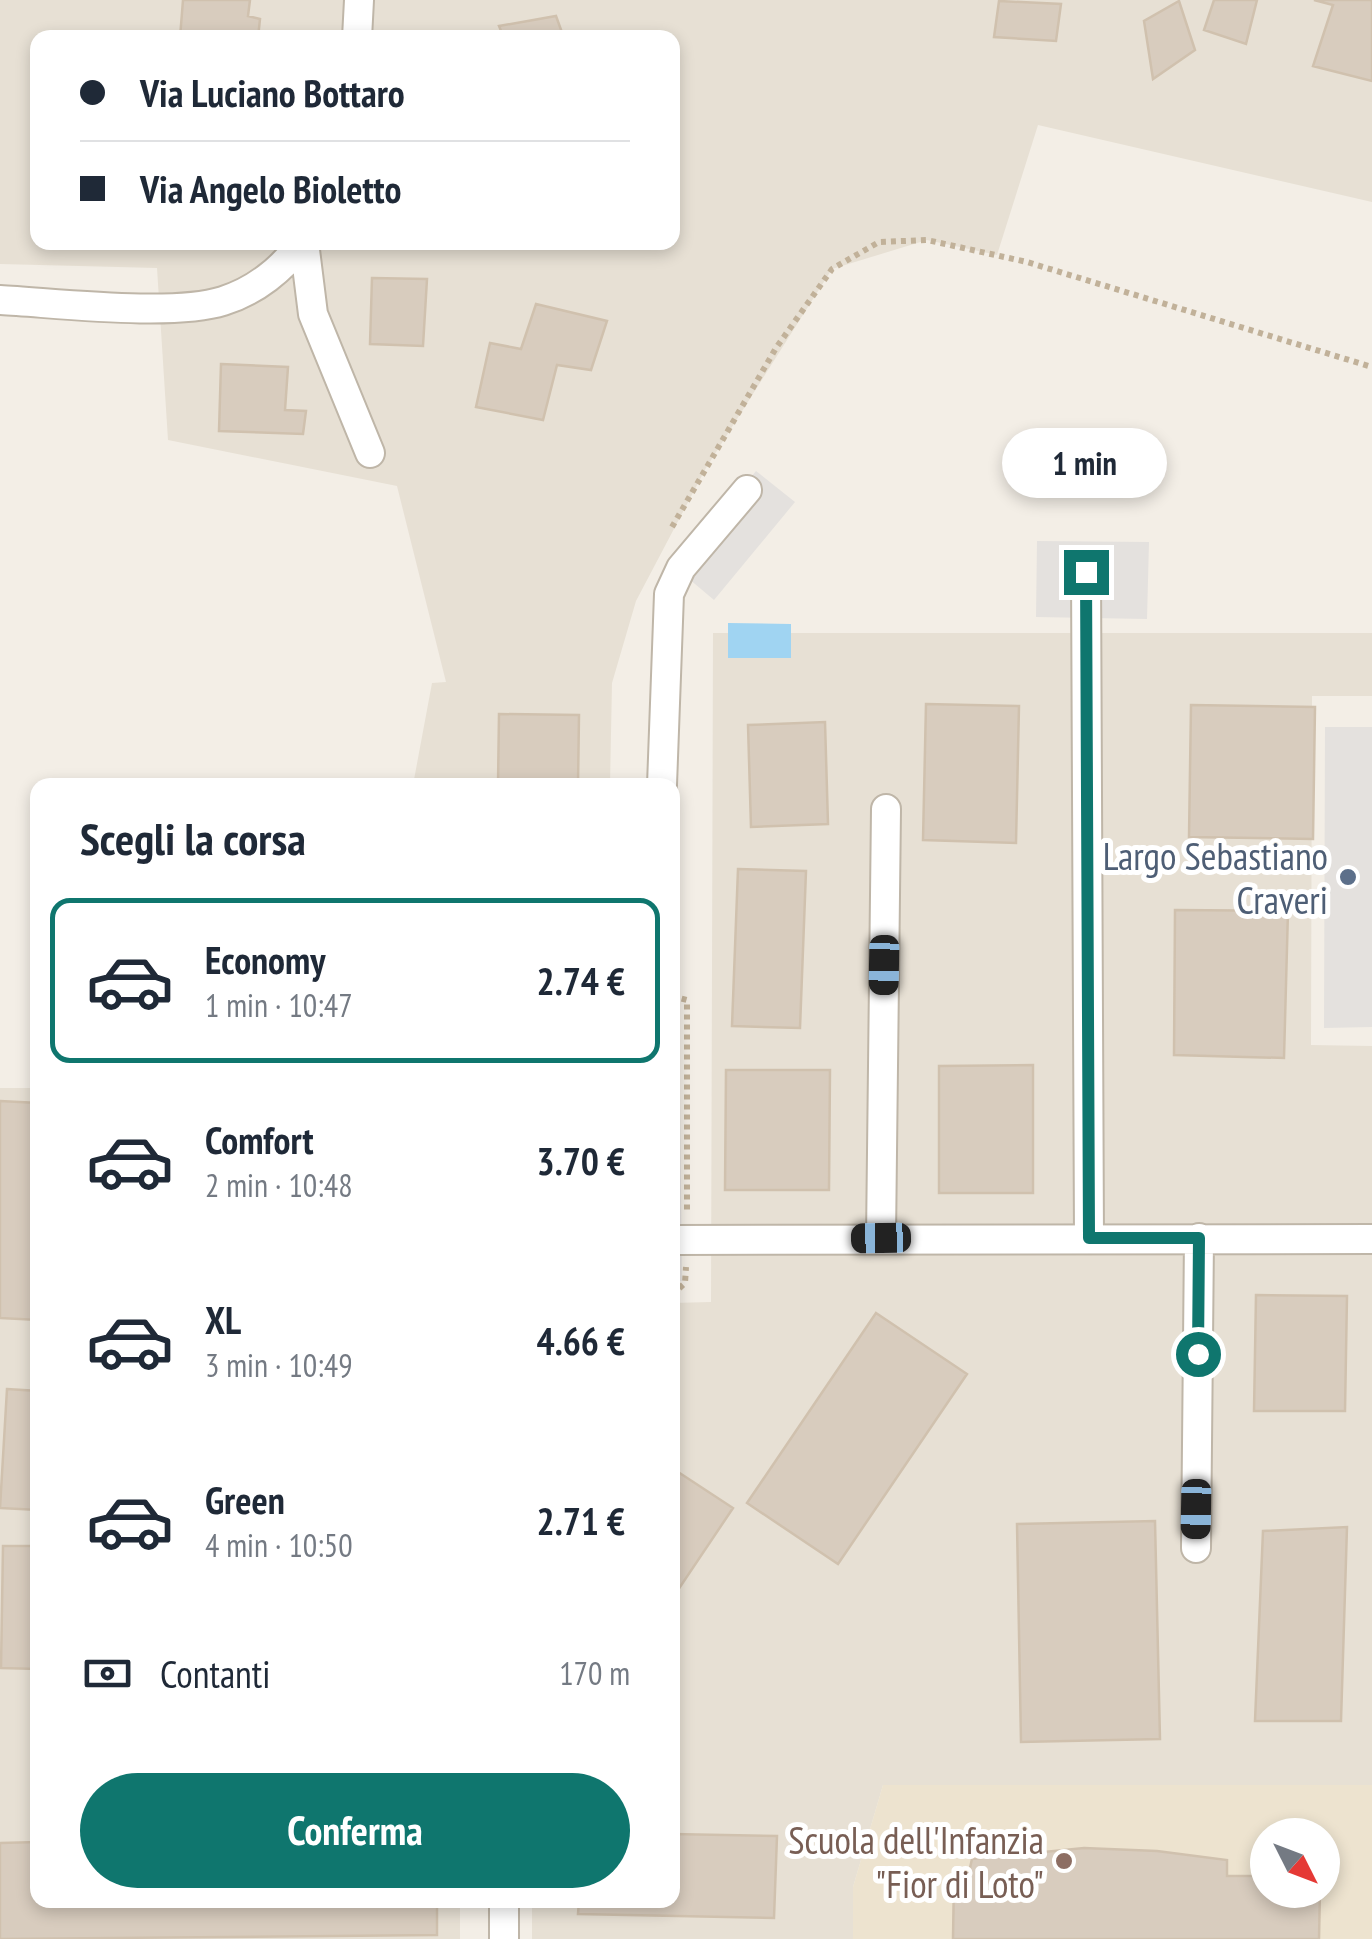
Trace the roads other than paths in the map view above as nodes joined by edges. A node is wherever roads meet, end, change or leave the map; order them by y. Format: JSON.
{"nodes":[{"id":1,"x":360,"y":0,"type":"edge"},
{"id":2,"x":358,"y":30,"type":"edge"},
{"id":3,"x":296,"y":250,"type":"edge"},
{"id":4,"x":304,"y":250,"type":"edge"},
{"id":5,"x":0,"y":300,"type":"edge"},
{"id":6,"x":370,"y":453,"type":"dead end"},
{"id":7,"x":747,"y":490,"type":"dead end"},
{"id":8,"x":1086,"y":572,"type":"dead end"},
{"id":9,"x":662,"y":778,"type":"edge"},
{"id":10,"x":886,"y":809,"type":"dead end"},
{"id":11,"x":881,"y":1238,"type":"junction"},
{"id":12,"x":1089,"y":1238,"type":"junction"},
{"id":13,"x":1199,"y":1238,"type":"junction"},
{"id":14,"x":1372,"y":1239,"type":"edge"},
{"id":15,"x":680,"y":1240,"type":"edge"},
{"id":16,"x":1196,"y":1548,"type":"dead end"},
{"id":17,"x":504,"y":1908,"type":"edge"},
{"id":18,"x":504,"y":1939,"type":"edge"}],
"edges":[{"from":1,"to":2,"type":"street"},
{"from":3,"to":5,"type":"street"},
{"from":4,"to":6,"type":"street"},
{"from":7,"to":9,"type":"street"},
{"from":8,"to":12,"type":"street"},
{"from":10,"to":11,"type":"street"},
{"from":11,"to":12,"type":"street"},
{"from":11,"to":15,"type":"street"},
{"from":12,"to":13,"type":"street"},
{"from":13,"to":14,"type":"street"},
{"from":13,"to":16,"type":"street"},
{"from":17,"to":18,"type":"street"}]}
